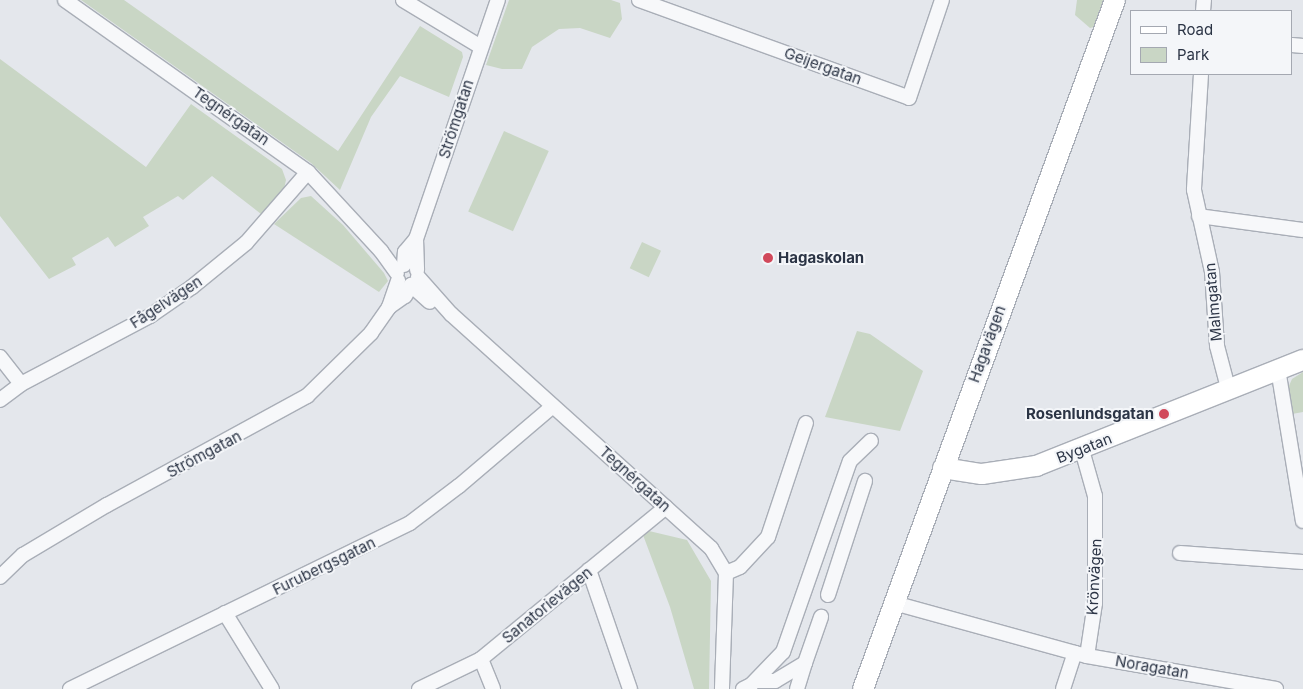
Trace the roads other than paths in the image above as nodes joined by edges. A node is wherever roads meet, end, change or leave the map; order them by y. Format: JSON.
{"nodes":[{"id":1,"x":65,"y":0,"type":"edge"},
{"id":2,"x":402,"y":0,"type":"edge"},
{"id":3,"x":498,"y":0,"type":"edge"},
{"id":4,"x":639,"y":0,"type":"edge"},
{"id":5,"x":942,"y":0,"type":"edge"},
{"id":6,"x":1115,"y":0,"type":"edge"},
{"id":7,"x":481,"y":48,"type":"junction"},
{"id":8,"x":1201,"y":75,"type":"edge"},
{"id":9,"x":308,"y":172,"type":"junction"},
{"id":10,"x":1199,"y":216,"type":"junction"},
{"id":11,"x":1303,"y":230,"type":"edge"},
{"id":12,"x":408,"y":275,"type":"junction"},
{"id":13,"x":0,"y":357,"type":"edge"},
{"id":14,"x":1303,"y":360,"type":"edge"},
{"id":15,"x":1278,"y":369,"type":"junction"},
{"id":16,"x":20,"y":384,"type":"junction"},
{"id":17,"x":1228,"y":388,"type":"junction"},
{"id":18,"x":0,"y":400,"type":"edge"},
{"id":19,"x":553,"y":406,"type":"junction"},
{"id":20,"x":806,"y":423,"type":"dead end"},
{"id":21,"x":871,"y":441,"type":"dead end"},
{"id":22,"x":1082,"y":450,"type":"junction"},
{"id":23,"x":943,"y":468,"type":"junction"},
{"id":24,"x":865,"y":481,"type":"dead end"},
{"id":25,"x":1302,"y":500,"type":"edge"},
{"id":26,"x":666,"y":507,"type":"junction"},
{"id":27,"x":1303,"y":522,"type":"edge"},
{"id":28,"x":1180,"y":553,"type":"dead end"},
{"id":29,"x":1303,"y":562,"type":"edge"},
{"id":30,"x":589,"y":570,"type":"junction"},
{"id":31,"x":726,"y":573,"type":"junction"},
{"id":32,"x":0,"y":577,"type":"edge"},
{"id":33,"x":828,"y":595,"type":"dead end"},
{"id":34,"x":894,"y":603,"type":"junction"},
{"id":35,"x":225,"y":613,"type":"junction"},
{"id":36,"x":821,"y":617,"type":"dead end"},
{"id":37,"x":1081,"y":655,"type":"junction"},
{"id":38,"x":481,"y":659,"type":"junction"},
{"id":39,"x":805,"y":663,"type":"junction"},
{"id":40,"x":756,"y":680,"type":"junction"},
{"id":41,"x":70,"y":689,"type":"edge"},
{"id":42,"x":272,"y":689,"type":"edge"},
{"id":43,"x":419,"y":689,"type":"edge"},
{"id":44,"x":493,"y":689,"type":"edge"},
{"id":45,"x":630,"y":689,"type":"edge"},
{"id":46,"x":722,"y":689,"type":"edge"},
{"id":47,"x":743,"y":689,"type":"edge"},
{"id":48,"x":797,"y":689,"type":"edge"},
{"id":49,"x":863,"y":689,"type":"edge"},
{"id":50,"x":1063,"y":689,"type":"edge"},
{"id":51,"x":1276,"y":689,"type":"edge"}],
"edges":[{"from":1,"to":9,"type":"street","name":"Tegnérgatan"},
{"from":2,"to":7,"type":"street"},
{"from":3,"to":7,"type":"street","name":"Strömgatan"},
{"from":4,"to":5,"type":"street","name":"Geijergatan"},
{"from":6,"to":23,"type":"street","name":"Hagavägen"},
{"from":7,"to":12,"type":"street","name":"Strömgatan"},
{"from":8,"to":10,"type":"street","name":"Malmgatan"},
{"from":9,"to":12,"type":"street","name":"Tegnérgatan"},
{"from":9,"to":16,"type":"street","name":"Fågelvägen"},
{"from":10,"to":11,"type":"street"},
{"from":10,"to":17,"type":"street","name":"Malmgatan"},
{"from":12,"to":19,"type":"street","name":"Tegnérgatan"},
{"from":12,"to":32,"type":"street","name":"Strömgatan"},
{"from":13,"to":16,"type":"street"},
{"from":14,"to":15,"type":"street","name":"Bygatan"},
{"from":15,"to":17,"type":"street","name":"Bygatan"},
{"from":15,"to":25,"type":"street"},
{"from":16,"to":18,"type":"street","name":"Fågelvägen"},
{"from":17,"to":22,"type":"street","name":"Bygatan"},
{"from":19,"to":26,"type":"street","name":"Tegnérgatan"},
{"from":19,"to":35,"type":"street","name":"Furubergsgatan"},
{"from":20,"to":31,"type":"street"},
{"from":21,"to":40,"type":"street"},
{"from":22,"to":23,"type":"street","name":"Bygatan"},
{"from":22,"to":37,"type":"street","name":"Krönvägen"},
{"from":23,"to":34,"type":"street","name":"Hagavägen"},
{"from":24,"to":33,"type":"street"},
{"from":25,"to":27,"type":"street"},
{"from":26,"to":30,"type":"street","name":"Sanatorievägen"},
{"from":26,"to":31,"type":"street","name":"Tegnérgatan"},
{"from":28,"to":29,"type":"street"},
{"from":30,"to":38,"type":"street","name":"Sanatorievägen"},
{"from":30,"to":45,"type":"street"},
{"from":31,"to":46,"type":"street"},
{"from":34,"to":37,"type":"street","name":"Noragatan"},
{"from":34,"to":49,"type":"street","name":"Hagavägen"},
{"from":35,"to":41,"type":"street","name":"Furubergsgatan"},
{"from":35,"to":42,"type":"street"},
{"from":36,"to":39,"type":"street"},
{"from":37,"to":50,"type":"street","name":"Krönvägen"},
{"from":37,"to":51,"type":"street","name":"Noragatan"},
{"from":38,"to":43,"type":"street","name":"Sanatorievägen"},
{"from":38,"to":44,"type":"street"},
{"from":39,"to":40,"type":"street"},
{"from":39,"to":48,"type":"street"},
{"from":40,"to":47,"type":"street"}]}
